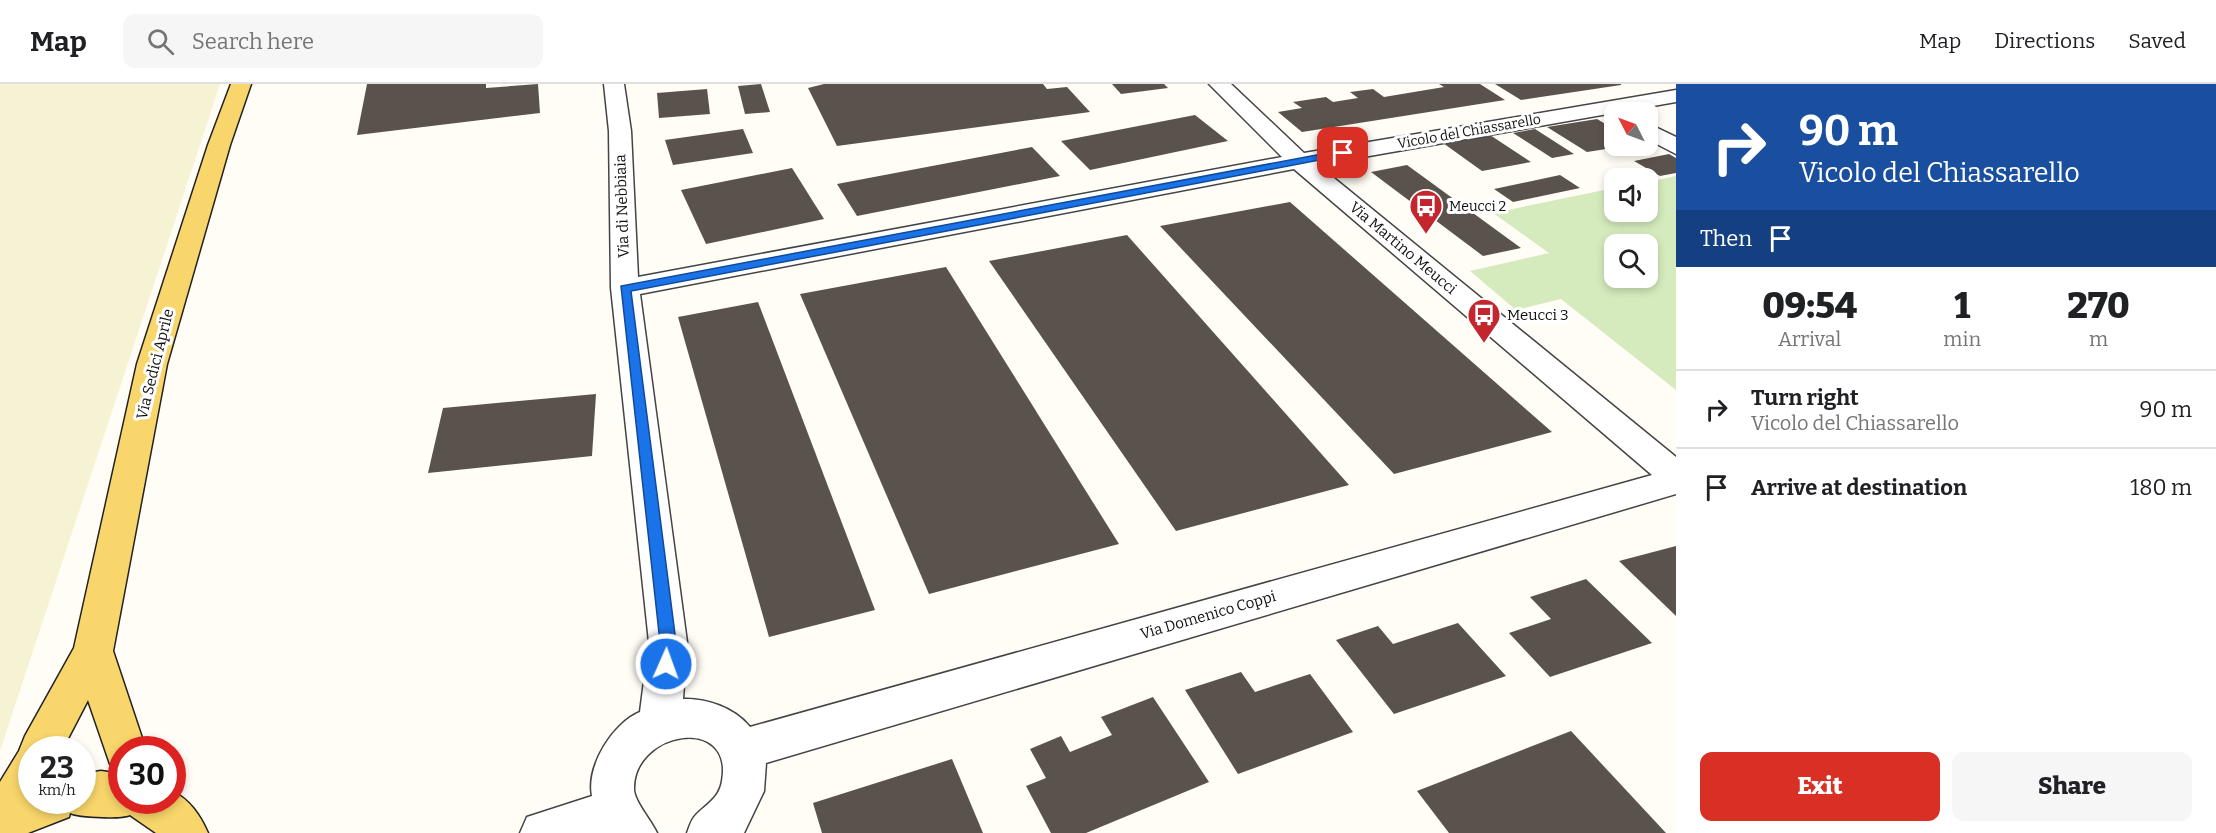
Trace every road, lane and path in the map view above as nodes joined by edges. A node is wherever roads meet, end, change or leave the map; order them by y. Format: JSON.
{"nodes":[{"id":1,"x":241,"y":84,"type":"edge"},
{"id":2,"x":614,"y":84,"type":"edge"},
{"id":3,"x":1219,"y":84,"type":"edge"},
{"id":4,"x":1676,"y":96,"type":"edge"},
{"id":5,"x":1649,"y":102,"type":"edge"},
{"id":6,"x":1604,"y":111,"type":"edge"},
{"id":7,"x":1658,"y":136,"type":"edge"},
{"id":8,"x":1676,"y":147,"type":"edge"},
{"id":9,"x":1299,"y":161,"type":"junction"},
{"id":10,"x":625,"y":288,"type":"junction"},
{"id":11,"x":1676,"y":478,"type":"edge"},
{"id":12,"x":93,"y":651,"type":"junction"},
{"id":13,"x":660,"y":721,"type":"junction"},
{"id":14,"x":47,"y":736,"type":"edge"},
{"id":15,"x":120,"y":736,"type":"edge"},
{"id":16,"x":741,"y":750,"type":"junction"},
{"id":17,"x":18,"y":792,"type":"edge"},
{"id":18,"x":20,"y":814,"type":"edge"},
{"id":19,"x":170,"y":814,"type":"edge"},
{"id":20,"x":2,"y":821,"type":"edge"},
{"id":21,"x":625,"y":822,"type":"edge"},
{"id":22,"x":185,"y":833,"type":"edge"},
{"id":23,"x":543,"y":833,"type":"edge"},
{"id":24,"x":710,"y":833,"type":"edge"}],
"edges":[{"from":1,"to":12,"type":"main road","name":"Via Sedici Aprile"},
{"from":2,"to":10,"type":"street","name":"Via di Nebbiaia"},
{"from":3,"to":9,"type":"street","name":"Via Martino Meucci"},
{"from":4,"to":5,"type":"street","name":"Vicolo del Chiassarello"},
{"from":6,"to":9,"type":"street","name":"Vicolo del Chiassarello"},
{"from":7,"to":8,"type":"street"},
{"from":9,"to":10,"type":"street","name":"Vicolo del Chiassarello"},
{"from":9,"to":11,"type":"street","name":"Via Martino Meucci"},
{"from":10,"to":13,"type":"street","name":"Via di Nebbiaia"},
{"from":11,"to":16,"type":"street","name":"Via Domenico Coppi"},
{"from":12,"to":14,"type":"main road","name":"Via Sedici Aprile"},
{"from":12,"to":15,"type":"main road","name":"Via Sedici Aprile"},
{"from":13,"to":16,"type":"street"},
{"from":13,"to":21,"type":"street"},
{"from":16,"to":24,"type":"street"},
{"from":17,"to":20,"type":"main road"},
{"from":18,"to":20,"type":"main road"},
{"from":19,"to":22,"type":"main road"},
{"from":21,"to":23,"type":"street"}]}
